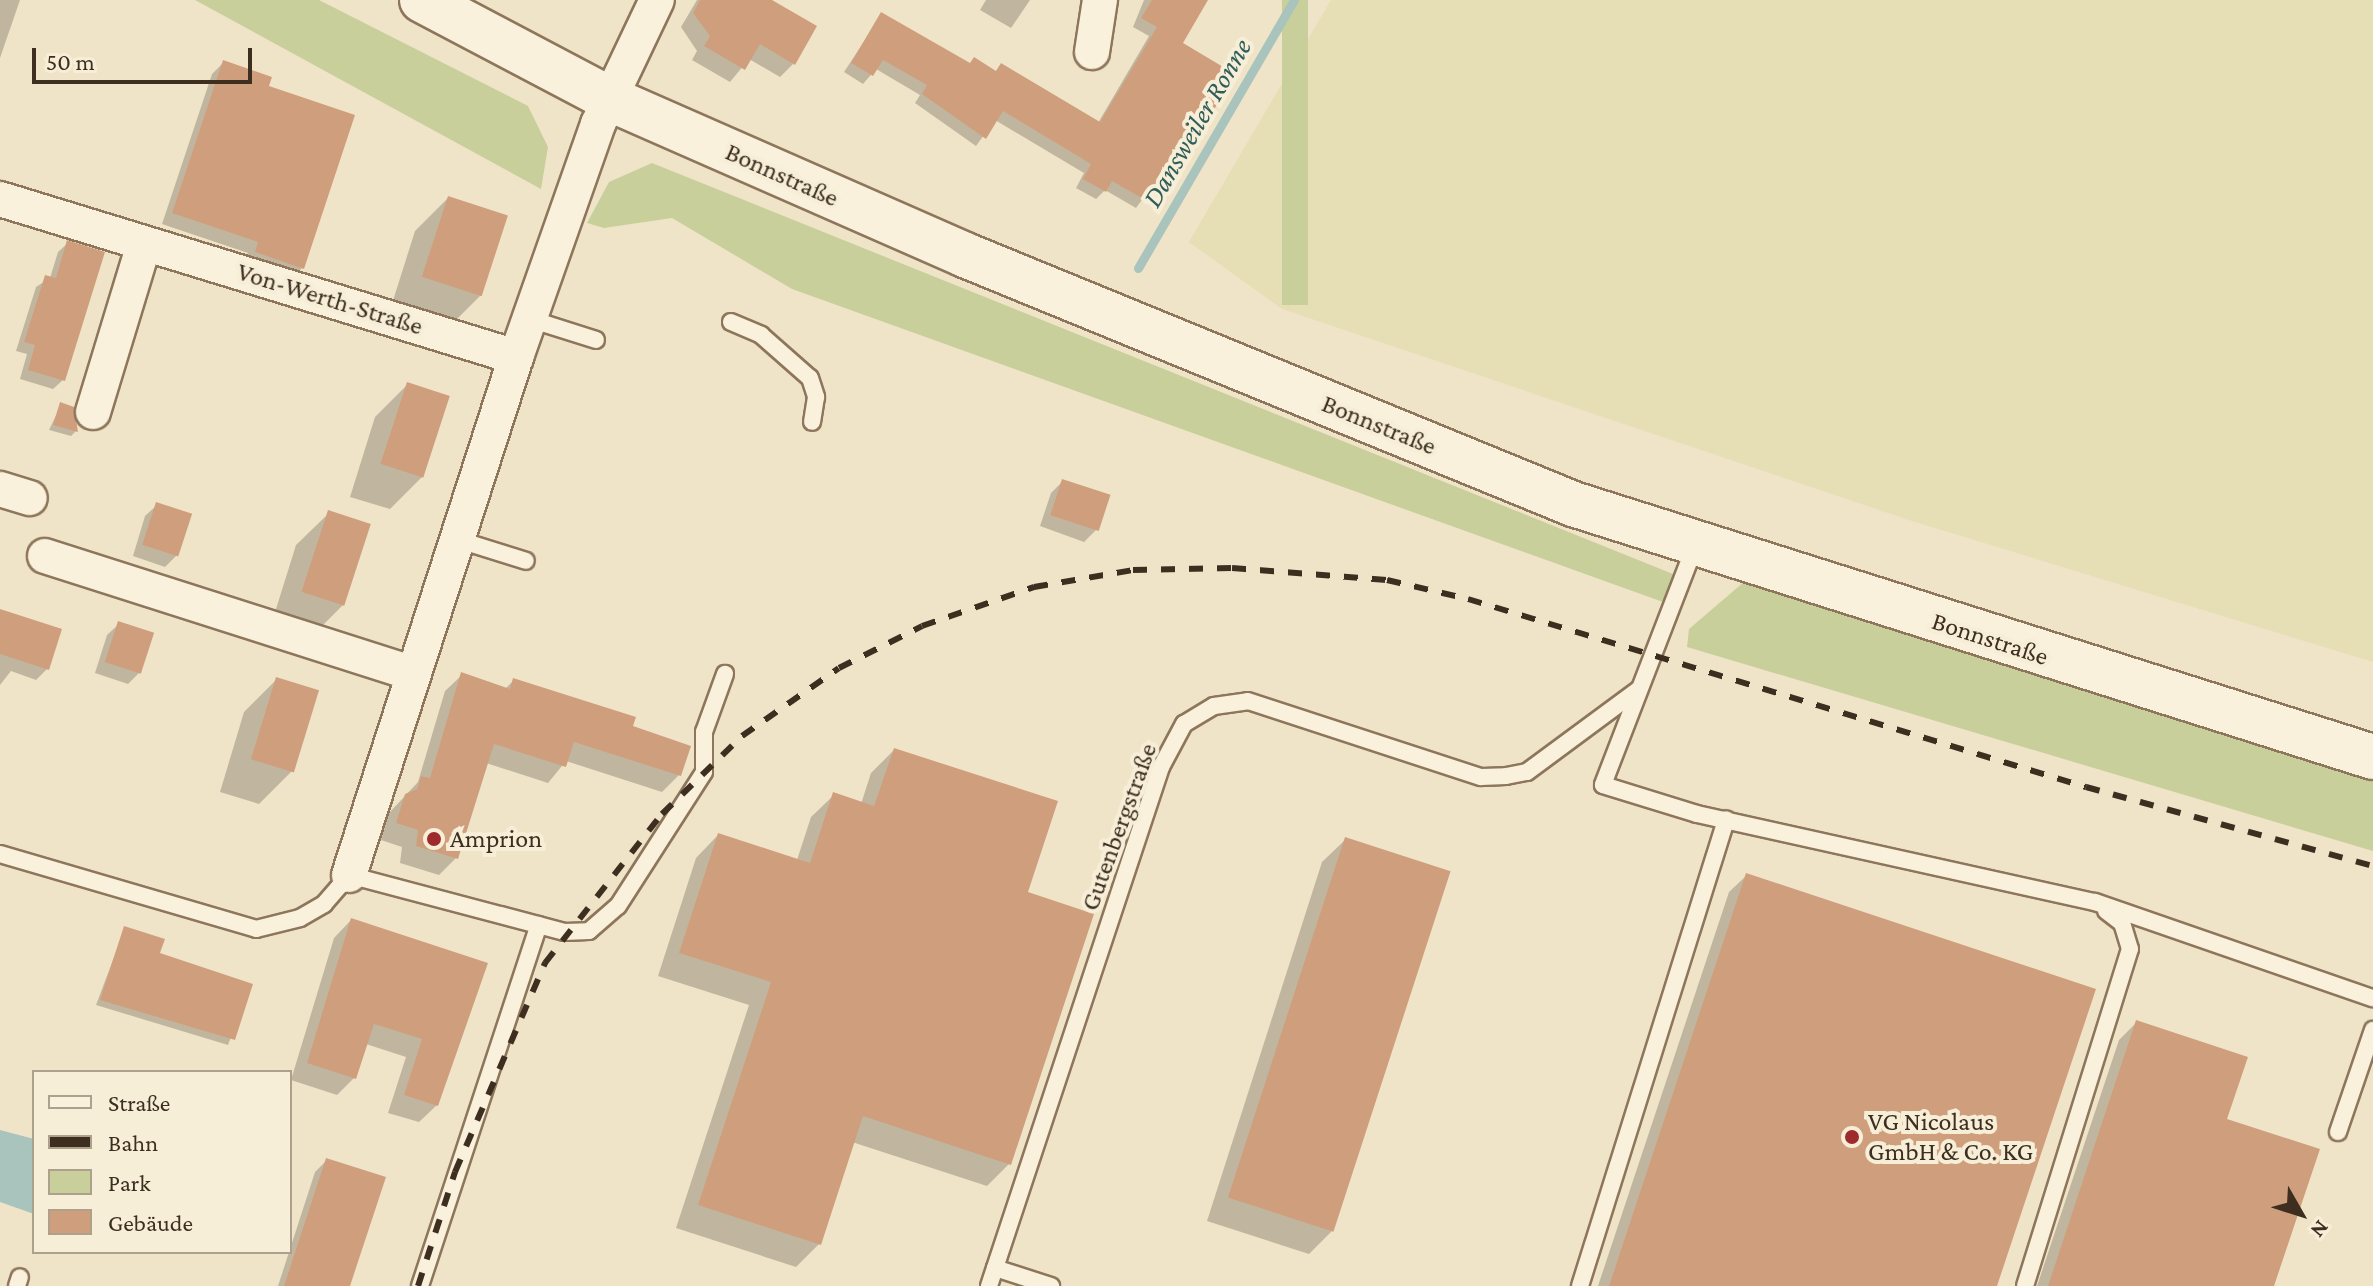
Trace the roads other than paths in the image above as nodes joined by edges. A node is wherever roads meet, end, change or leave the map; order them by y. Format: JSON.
{"nodes":[{"id":1,"x":422,"y":0,"type":"edge"},
{"id":2,"x":657,"y":0,"type":"edge"},
{"id":3,"x":1100,"y":0,"type":"edge"},
{"id":4,"x":1092,"y":52,"type":"dead end"},
{"id":5,"x":610,"y":99,"type":"junction"},
{"id":6,"x":0,"y":199,"type":"edge"},
{"id":7,"x":144,"y":244,"type":"junction"},
{"id":8,"x":533,"y":320,"type":"junction"},
{"id":9,"x":731,"y":322,"type":"dead end"},
{"id":10,"x":596,"y":340,"type":"dead end"},
{"id":11,"x":516,"y":357,"type":"junction"},
{"id":12,"x":93,"y":412,"type":"dead end"},
{"id":13,"x":812,"y":422,"type":"dead end"},
{"id":14,"x":456,"y":539,"type":"junction"},
{"id":15,"x":1695,"y":546,"type":"junction"},
{"id":16,"x":45,"y":556,"type":"dead end"},
{"id":17,"x":526,"y":561,"type":"dead end"},
{"id":18,"x":414,"y":674,"type":"junction"},
{"id":19,"x":725,"y":674,"type":"dead end"},
{"id":20,"x":1639,"y":689,"type":"junction"},
{"id":21,"x":2373,"y":757,"type":"edge"},
{"id":22,"x":1726,"y":819,"type":"junction"},
{"id":23,"x":0,"y":854,"type":"edge"},
{"id":24,"x":349,"y":875,"type":"junction"},
{"id":25,"x":2095,"y":902,"type":"junction"},
{"id":26,"x":539,"y":925,"type":"junction"},
{"id":27,"x":2373,"y":998,"type":"edge"},
{"id":28,"x":2373,"y":1030,"type":"edge"},
{"id":29,"x":2338,"y":1132,"type":"dead end"},
{"id":30,"x":995,"y":1268,"type":"junction"},
{"id":31,"x":420,"y":1286,"type":"edge"},
{"id":32,"x":989,"y":1286,"type":"edge"},
{"id":33,"x":1051,"y":1286,"type":"edge"},
{"id":34,"x":1580,"y":1286,"type":"edge"},
{"id":35,"x":2025,"y":1286,"type":"edge"}],
"edges":[{"from":1,"to":5,"type":"main road","name":"Bonnstraße"},
{"from":2,"to":5,"type":"street"},
{"from":3,"to":4,"type":"street"},
{"from":5,"to":8,"type":"street"},
{"from":5,"to":15,"type":"main road","name":"Bonnstraße"},
{"from":6,"to":7,"type":"street","name":"Von-Werth-Straße"},
{"from":7,"to":11,"type":"street","name":"Von-Werth-Straße"},
{"from":7,"to":12,"type":"street"},
{"from":8,"to":10,"type":"lane"},
{"from":8,"to":11,"type":"street"},
{"from":9,"to":13,"type":"lane"},
{"from":11,"to":14,"type":"street"},
{"from":14,"to":17,"type":"lane"},
{"from":14,"to":18,"type":"street"},
{"from":15,"to":20,"type":"lane"},
{"from":15,"to":21,"type":"main road","name":"Bonnstraße"},
{"from":16,"to":18,"type":"street"},
{"from":18,"to":24,"type":"street"},
{"from":19,"to":26,"type":"lane"},
{"from":20,"to":22,"type":"lane"},
{"from":20,"to":30,"type":"lane","name":"Gutenbergstraße"},
{"from":22,"to":25,"type":"lane"},
{"from":22,"to":34,"type":"lane"},
{"from":23,"to":24,"type":"lane"},
{"from":24,"to":26,"type":"lane"},
{"from":25,"to":27,"type":"lane"},
{"from":25,"to":35,"type":"lane"},
{"from":26,"to":31,"type":"lane"},
{"from":28,"to":29,"type":"lane"},
{"from":30,"to":32,"type":"lane","name":"Gutenbergstraße"},
{"from":30,"to":33,"type":"lane"}]}
